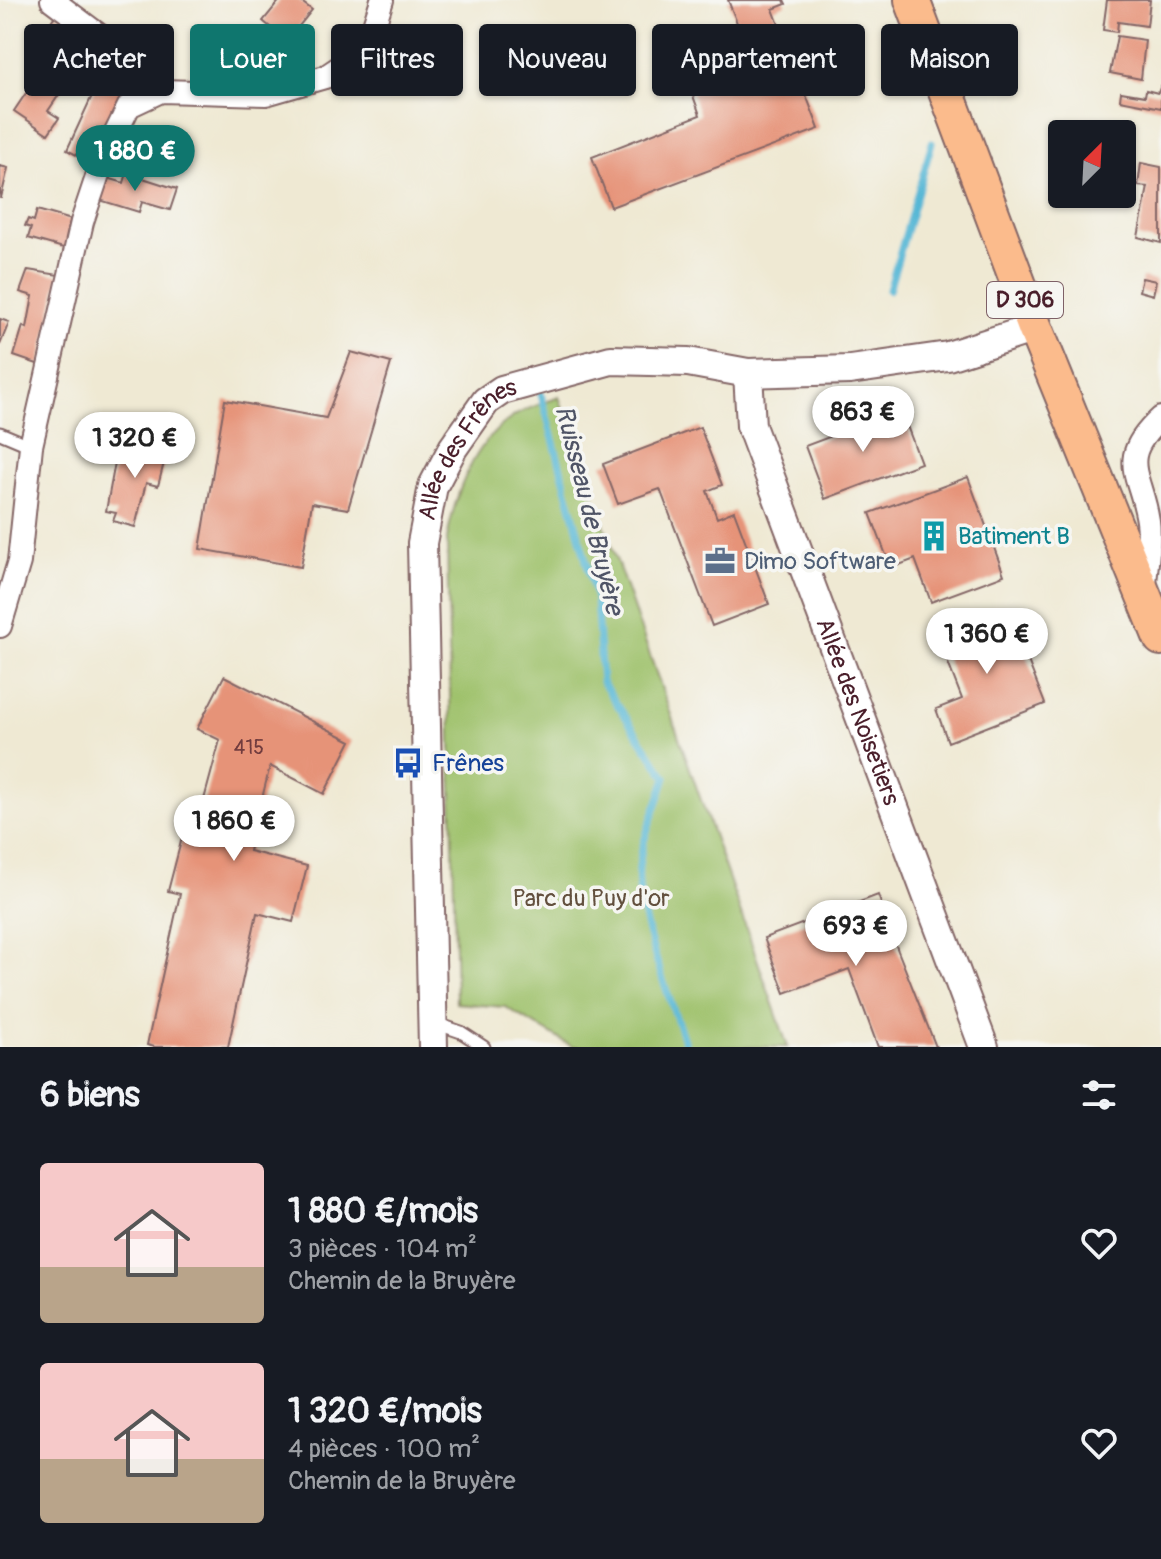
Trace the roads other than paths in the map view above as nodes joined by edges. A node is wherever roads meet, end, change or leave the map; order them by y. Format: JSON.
{"nodes":[{"id":1,"x":52,"y":0,"type":"edge"},
{"id":2,"x":912,"y":0,"type":"edge"},
{"id":3,"x":380,"y":9,"type":"edge"},
{"id":4,"x":84,"y":24,"type":"edge"},
{"id":5,"x":174,"y":91,"type":"edge"},
{"id":6,"x":150,"y":96,"type":"edge"},
{"id":7,"x":1035,"y":328,"type":"junction"},
{"id":8,"x":748,"y":373,"type":"junction"},
{"id":9,"x":1161,"y":418,"type":"edge"},
{"id":10,"x":0,"y":433,"type":"edge"},
{"id":11,"x":31,"y":446,"type":"junction"},
{"id":12,"x":1145,"y":598,"type":"junction"},
{"id":13,"x":0,"y":626,"type":"edge"},
{"id":14,"x":1161,"y":638,"type":"edge"},
{"id":15,"x":433,"y":1035,"type":"edge"},
{"id":16,"x":484,"y":1047,"type":"edge"},
{"id":17,"x":984,"y":1047,"type":"edge"}],
"edges":[{"from":1,"to":4,"type":"street"},
{"from":2,"to":7,"type":"main road","number":"D 306"},
{"from":3,"to":5,"type":"street"},
{"from":6,"to":11,"type":"street"},
{"from":7,"to":8,"type":"street","name":"Allée des Frênes"},
{"from":7,"to":12,"type":"main road","number":"D 306"},
{"from":8,"to":15,"type":"street","name":"Allée des Frênes"},
{"from":8,"to":17,"type":"street","name":"Allée des Noisetiers"},
{"from":9,"to":12,"type":"street"},
{"from":10,"to":11,"type":"lane"},
{"from":11,"to":13,"type":"street"},
{"from":12,"to":14,"type":"main road","number":"D 306"},
{"from":15,"to":16,"type":"lane"}]}
